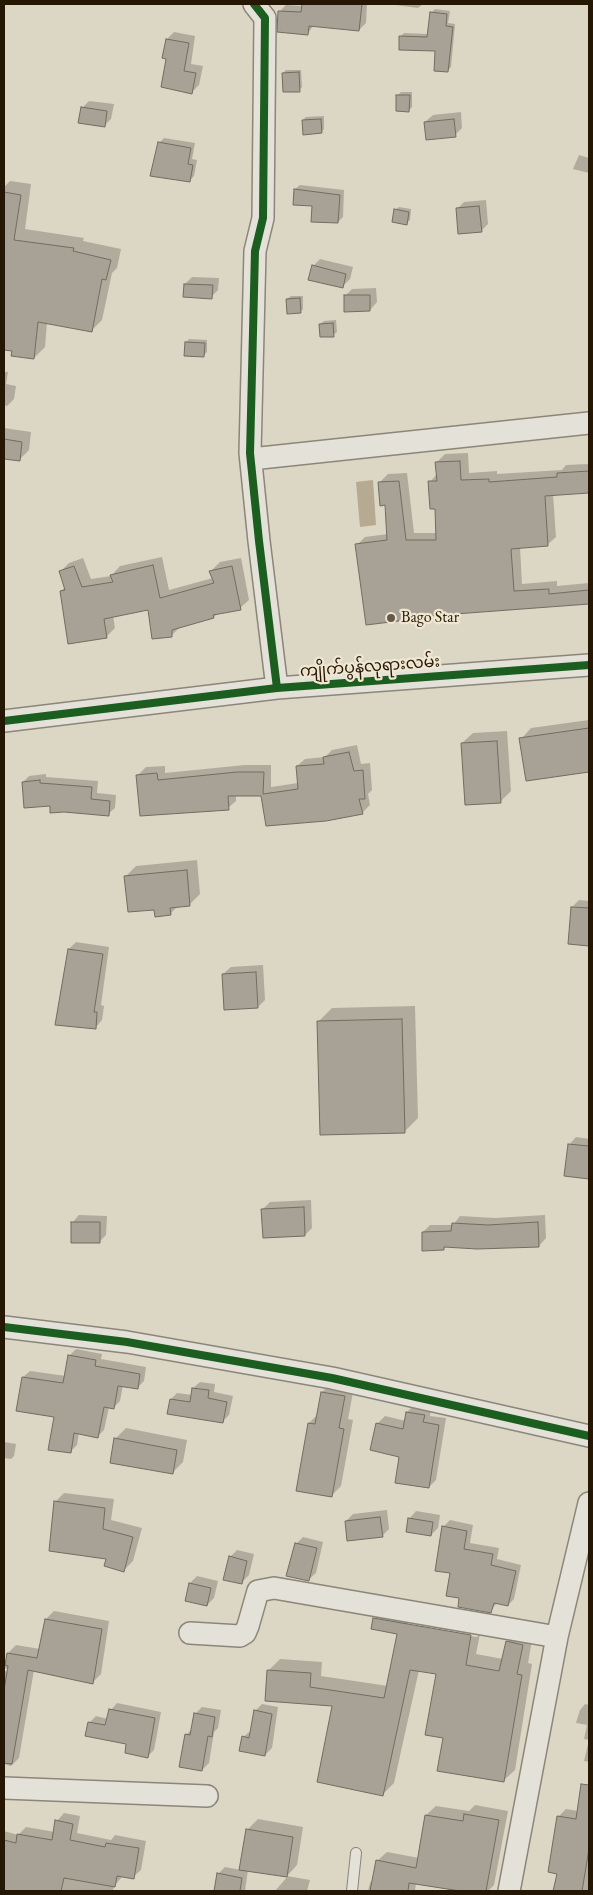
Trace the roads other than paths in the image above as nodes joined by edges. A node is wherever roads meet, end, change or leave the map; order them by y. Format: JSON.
{"nodes":[{"id":1,"x":262,"y":9,"type":"edge"},
{"id":2,"x":589,"y":423,"type":"edge"},
{"id":3,"x":251,"y":459,"type":"junction"},
{"id":4,"x":589,"y":665,"type":"edge"},
{"id":5,"x":277,"y":688,"type":"junction"},
{"id":6,"x":4,"y":720,"type":"edge"},
{"id":7,"x":4,"y":1327,"type":"edge"},
{"id":8,"x":589,"y":1436,"type":"edge"},
{"id":9,"x":589,"y":1503,"type":"edge"},
{"id":10,"x":190,"y":1633,"type":"dead end"},
{"id":11,"x":557,"y":1637,"type":"junction"},
{"id":12,"x":4,"y":1788,"type":"edge"},
{"id":13,"x":207,"y":1796,"type":"dead end"},
{"id":14,"x":356,"y":1853,"type":"dead end"},
{"id":15,"x":352,"y":1891,"type":"edge"},
{"id":16,"x":509,"y":1891,"type":"edge"}],
"edges":[{"from":1,"to":3,"type":"street"},
{"from":2,"to":3,"type":"street"},
{"from":3,"to":5,"type":"street"},
{"from":4,"to":5,"type":"street","name":"ကျိုက်ပွန်လုရားလမ်း"},
{"from":5,"to":6,"type":"street","name":"ကျိုက်ပွန်လုရားလမ်း"},
{"from":7,"to":8,"type":"street"},
{"from":9,"to":11,"type":"street"},
{"from":10,"to":11,"type":"street"},
{"from":11,"to":16,"type":"street"},
{"from":12,"to":13,"type":"street"},
{"from":14,"to":15,"type":"lane"}]}
